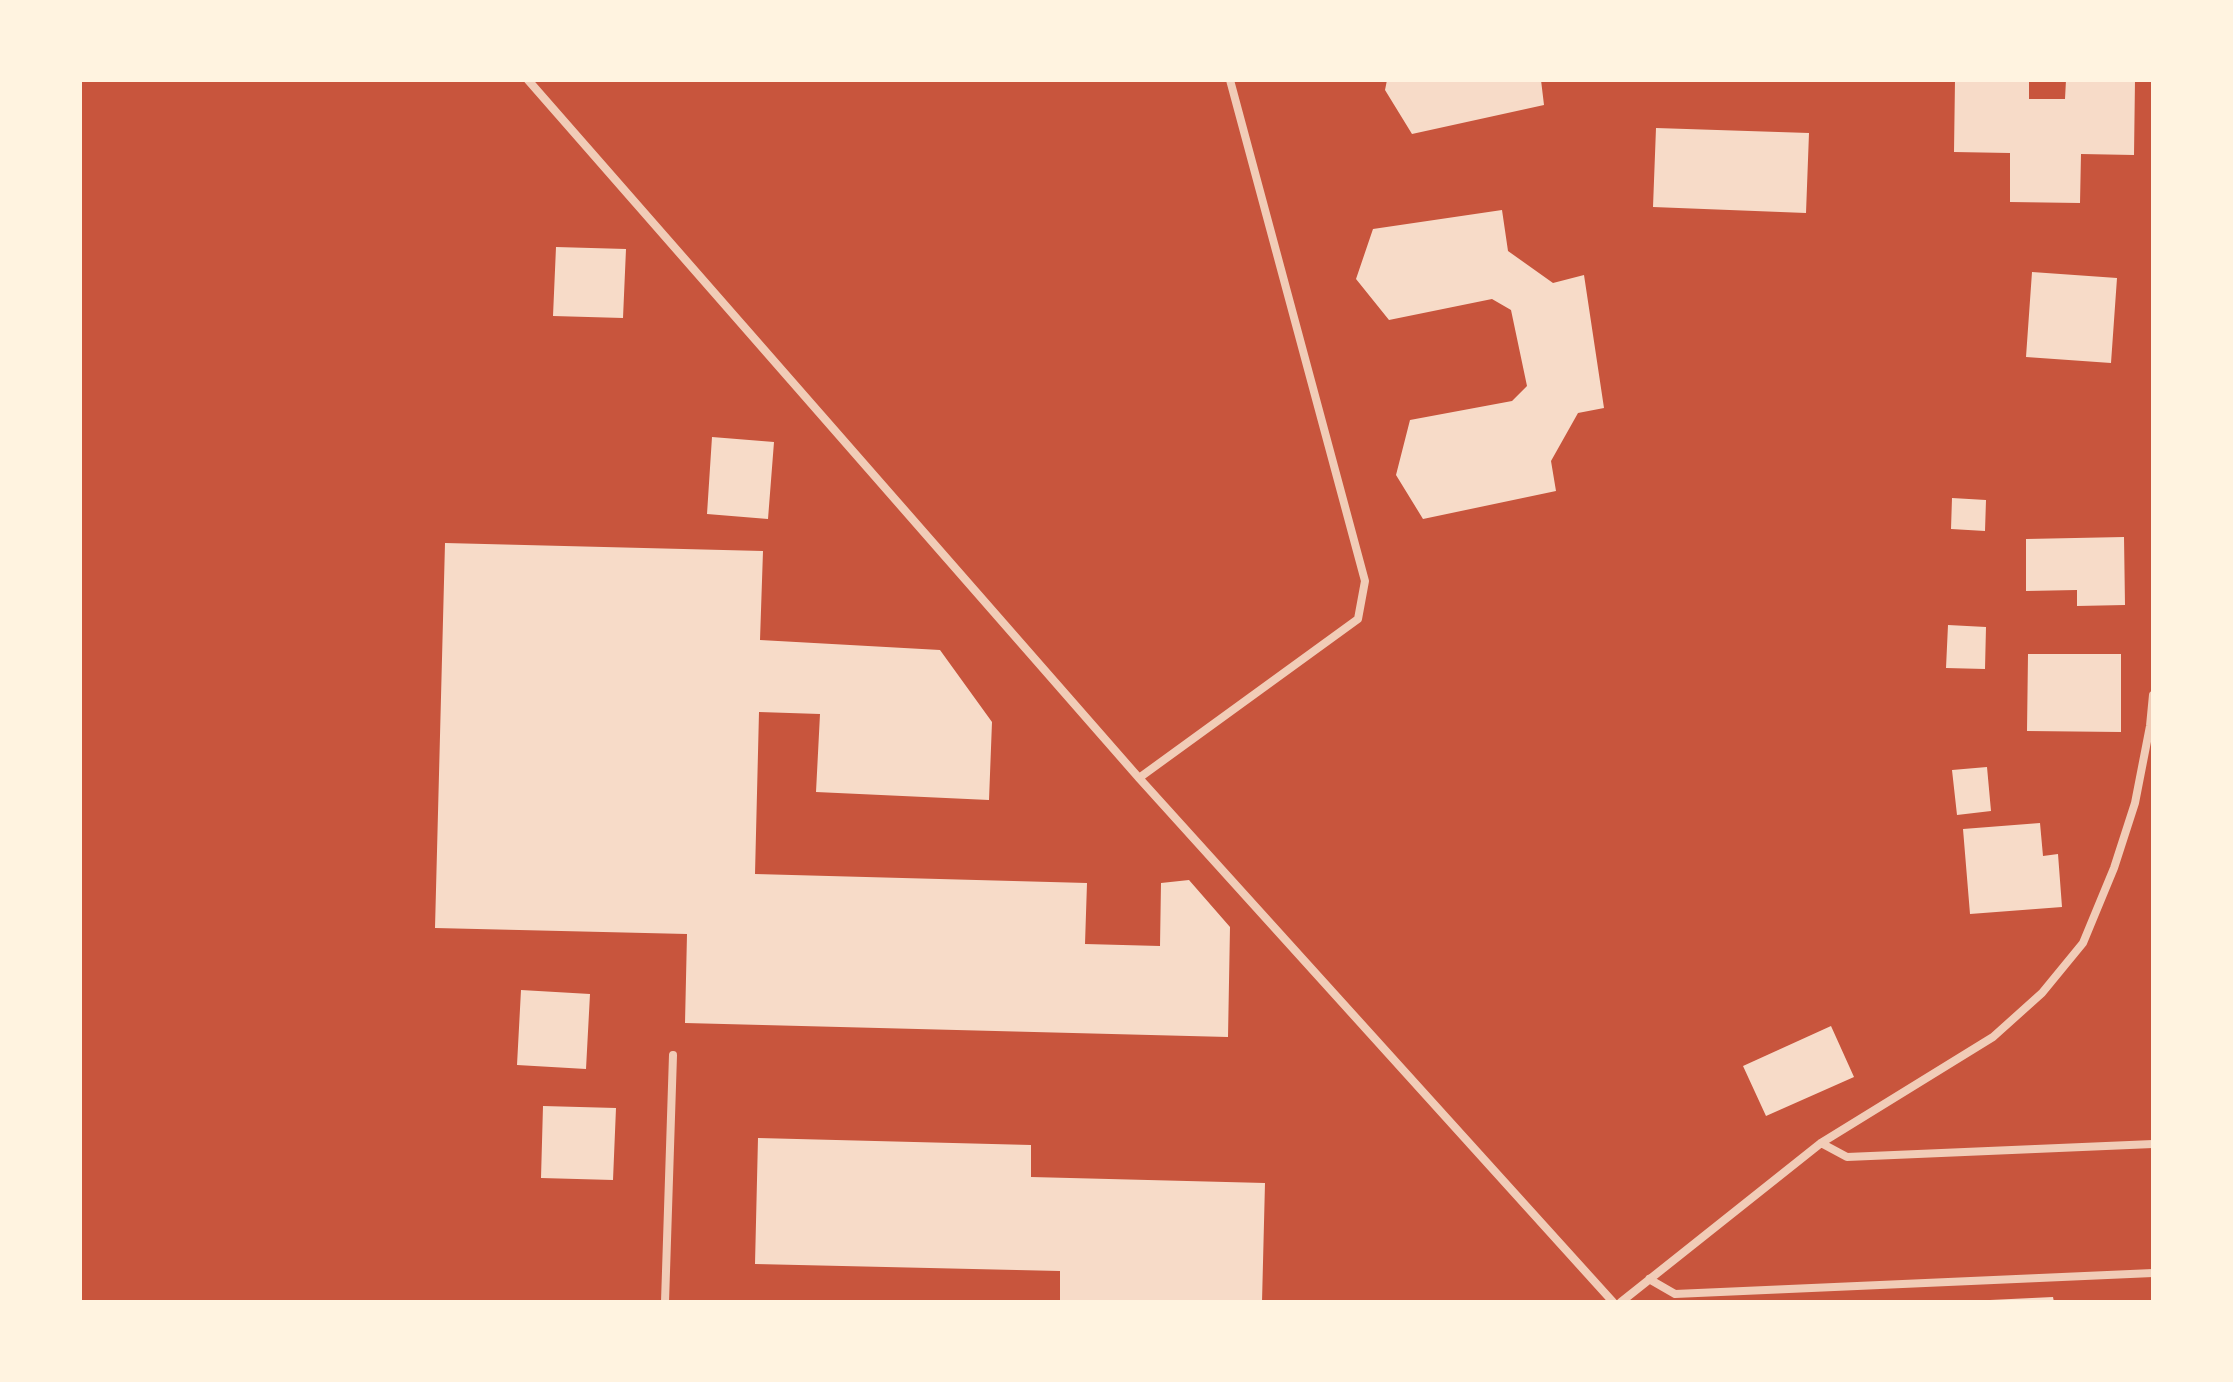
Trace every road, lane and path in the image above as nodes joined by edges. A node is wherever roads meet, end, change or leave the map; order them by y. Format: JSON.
{"nodes":[{"id":1,"x":528,"y":80,"type":"edge"},
{"id":2,"x":1230,"y":80,"type":"edge"},
{"id":3,"x":2153,"y":695,"type":"edge"},
{"id":4,"x":1139,"y":778,"type":"junction"},
{"id":5,"x":673,"y":1055,"type":"dead end"},
{"id":6,"x":1821,"y":1143,"type":"junction"},
{"id":7,"x":2153,"y":1144,"type":"edge"},
{"id":8,"x":2153,"y":1273,"type":"edge"},
{"id":9,"x":1649,"y":1279,"type":"junction"},
{"id":10,"x":665,"y":1302,"type":"edge"},
{"id":11,"x":1613,"y":1302,"type":"edge"},
{"id":12,"x":1621,"y":1302,"type":"edge"}],
"edges":[{"from":1,"to":4,"type":"street"},
{"from":2,"to":4,"type":"street"},
{"from":3,"to":6,"type":"street"},
{"from":4,"to":11,"type":"street"},
{"from":5,"to":10,"type":"street"},
{"from":6,"to":7,"type":"street"},
{"from":6,"to":9,"type":"street"},
{"from":8,"to":9,"type":"street"},
{"from":9,"to":12,"type":"street"}]}
